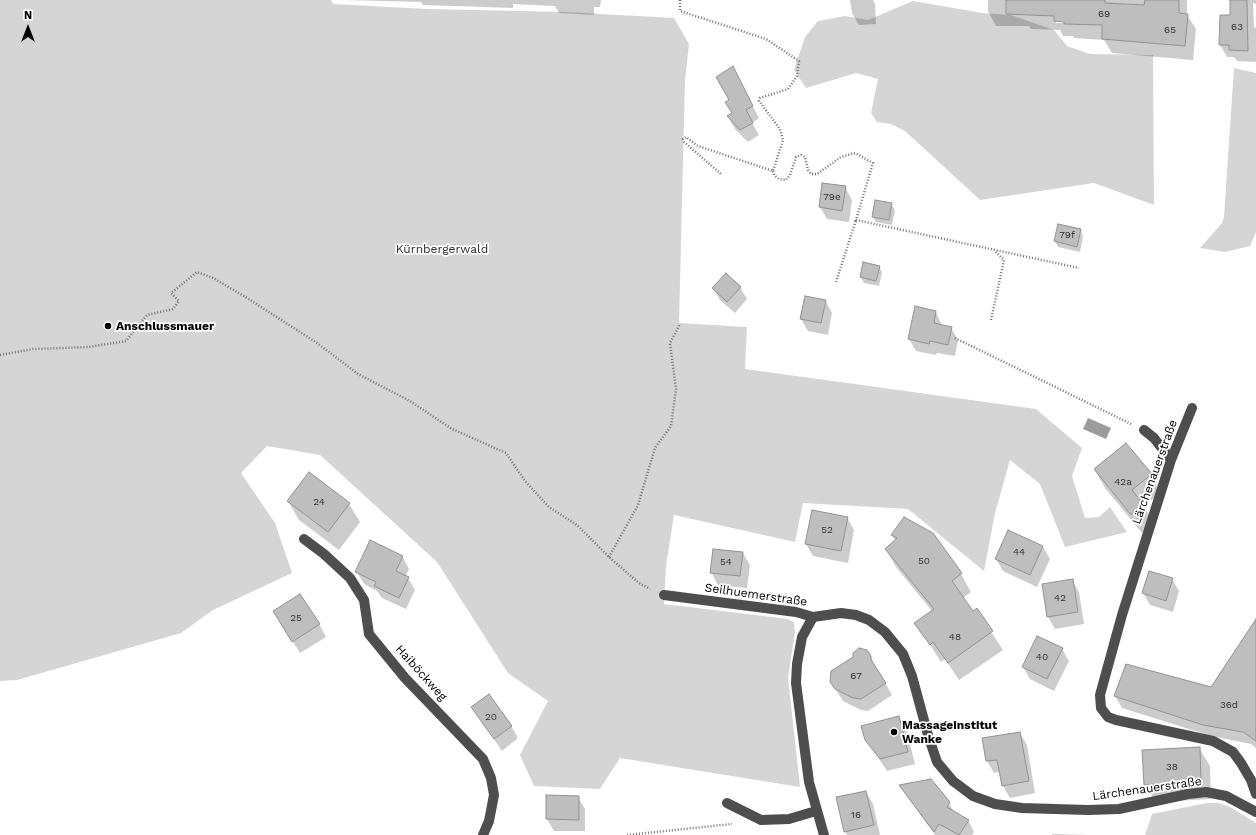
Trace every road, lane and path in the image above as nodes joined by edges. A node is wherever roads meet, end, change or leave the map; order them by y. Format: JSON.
{"nodes":[{"id":1,"x":680,"y":0,"type":"edge"},
{"id":2,"x":773,"y":170,"type":"junction"},
{"id":3,"x":721,"y":174,"type":"dead end"},
{"id":4,"x":856,"y":220,"type":"junction"},
{"id":5,"x":995,"y":251,"type":"junction"},
{"id":6,"x":1079,"y":268,"type":"dead end"},
{"id":7,"x":836,"y":282,"type":"dead end"},
{"id":8,"x":991,"y":320,"type":"dead end"},
{"id":9,"x":680,"y":324,"type":"dead end"},
{"id":10,"x":955,"y":338,"type":"dead end"},
{"id":11,"x":0,"y":355,"type":"edge"},
{"id":12,"x":1192,"y":408,"type":"dead end"},
{"id":13,"x":1144,"y":430,"type":"joint"},
{"id":14,"x":1171,"y":460,"type":"junction"},
{"id":15,"x":304,"y":539,"type":"dead end"},
{"id":16,"x":609,"y":557,"type":"junction"},
{"id":17,"x":664,"y":595,"type":"joint"},
{"id":18,"x":813,"y":616,"type":"junction"},
{"id":19,"x":1256,"y":794,"type":"edge"},
{"id":20,"x":727,"y":803,"type":"dead end"},
{"id":21,"x":816,"y":811,"type":"junction"},
{"id":22,"x":1256,"y":812,"type":"edge"},
{"id":23,"x":753,"y":817,"type":"junction"},
{"id":24,"x":483,"y":835,"type":"edge"},
{"id":25,"x":627,"y":835,"type":"edge"},
{"id":26,"x":824,"y":835,"type":"edge"}],
"edges":[{"from":1,"to":2,"type":"path"},
{"from":2,"to":3,"type":"path"},
{"from":2,"to":4,"type":"path"},
{"from":4,"to":5,"type":"path"},
{"from":4,"to":7,"type":"path"},
{"from":5,"to":6,"type":"path"},
{"from":5,"to":8,"type":"path"},
{"from":9,"to":16,"type":"path"},
{"from":10,"to":13,"type":"path"},
{"from":11,"to":16,"type":"path"},
{"from":12,"to":14,"type":"street","name":"Lärchenauerstraße"},
{"from":13,"to":14,"type":"street"},
{"from":14,"to":19,"type":"street","name":"Lärchenauerstraße"},
{"from":15,"to":24,"type":"street","name":"Haiböckweg"},
{"from":16,"to":17,"type":"path"},
{"from":17,"to":18,"type":"street","name":"Seilhuemerstraße"},
{"from":18,"to":21,"type":"street","name":"Seilhuemerstraße"},
{"from":18,"to":22,"type":"street","name":"Lärchenauerstraße"},
{"from":20,"to":23,"type":"street"},
{"from":21,"to":23,"type":"street"},
{"from":21,"to":26,"type":"street","name":"Seilhuemerstraße"},
{"from":23,"to":25,"type":"path"}]}
